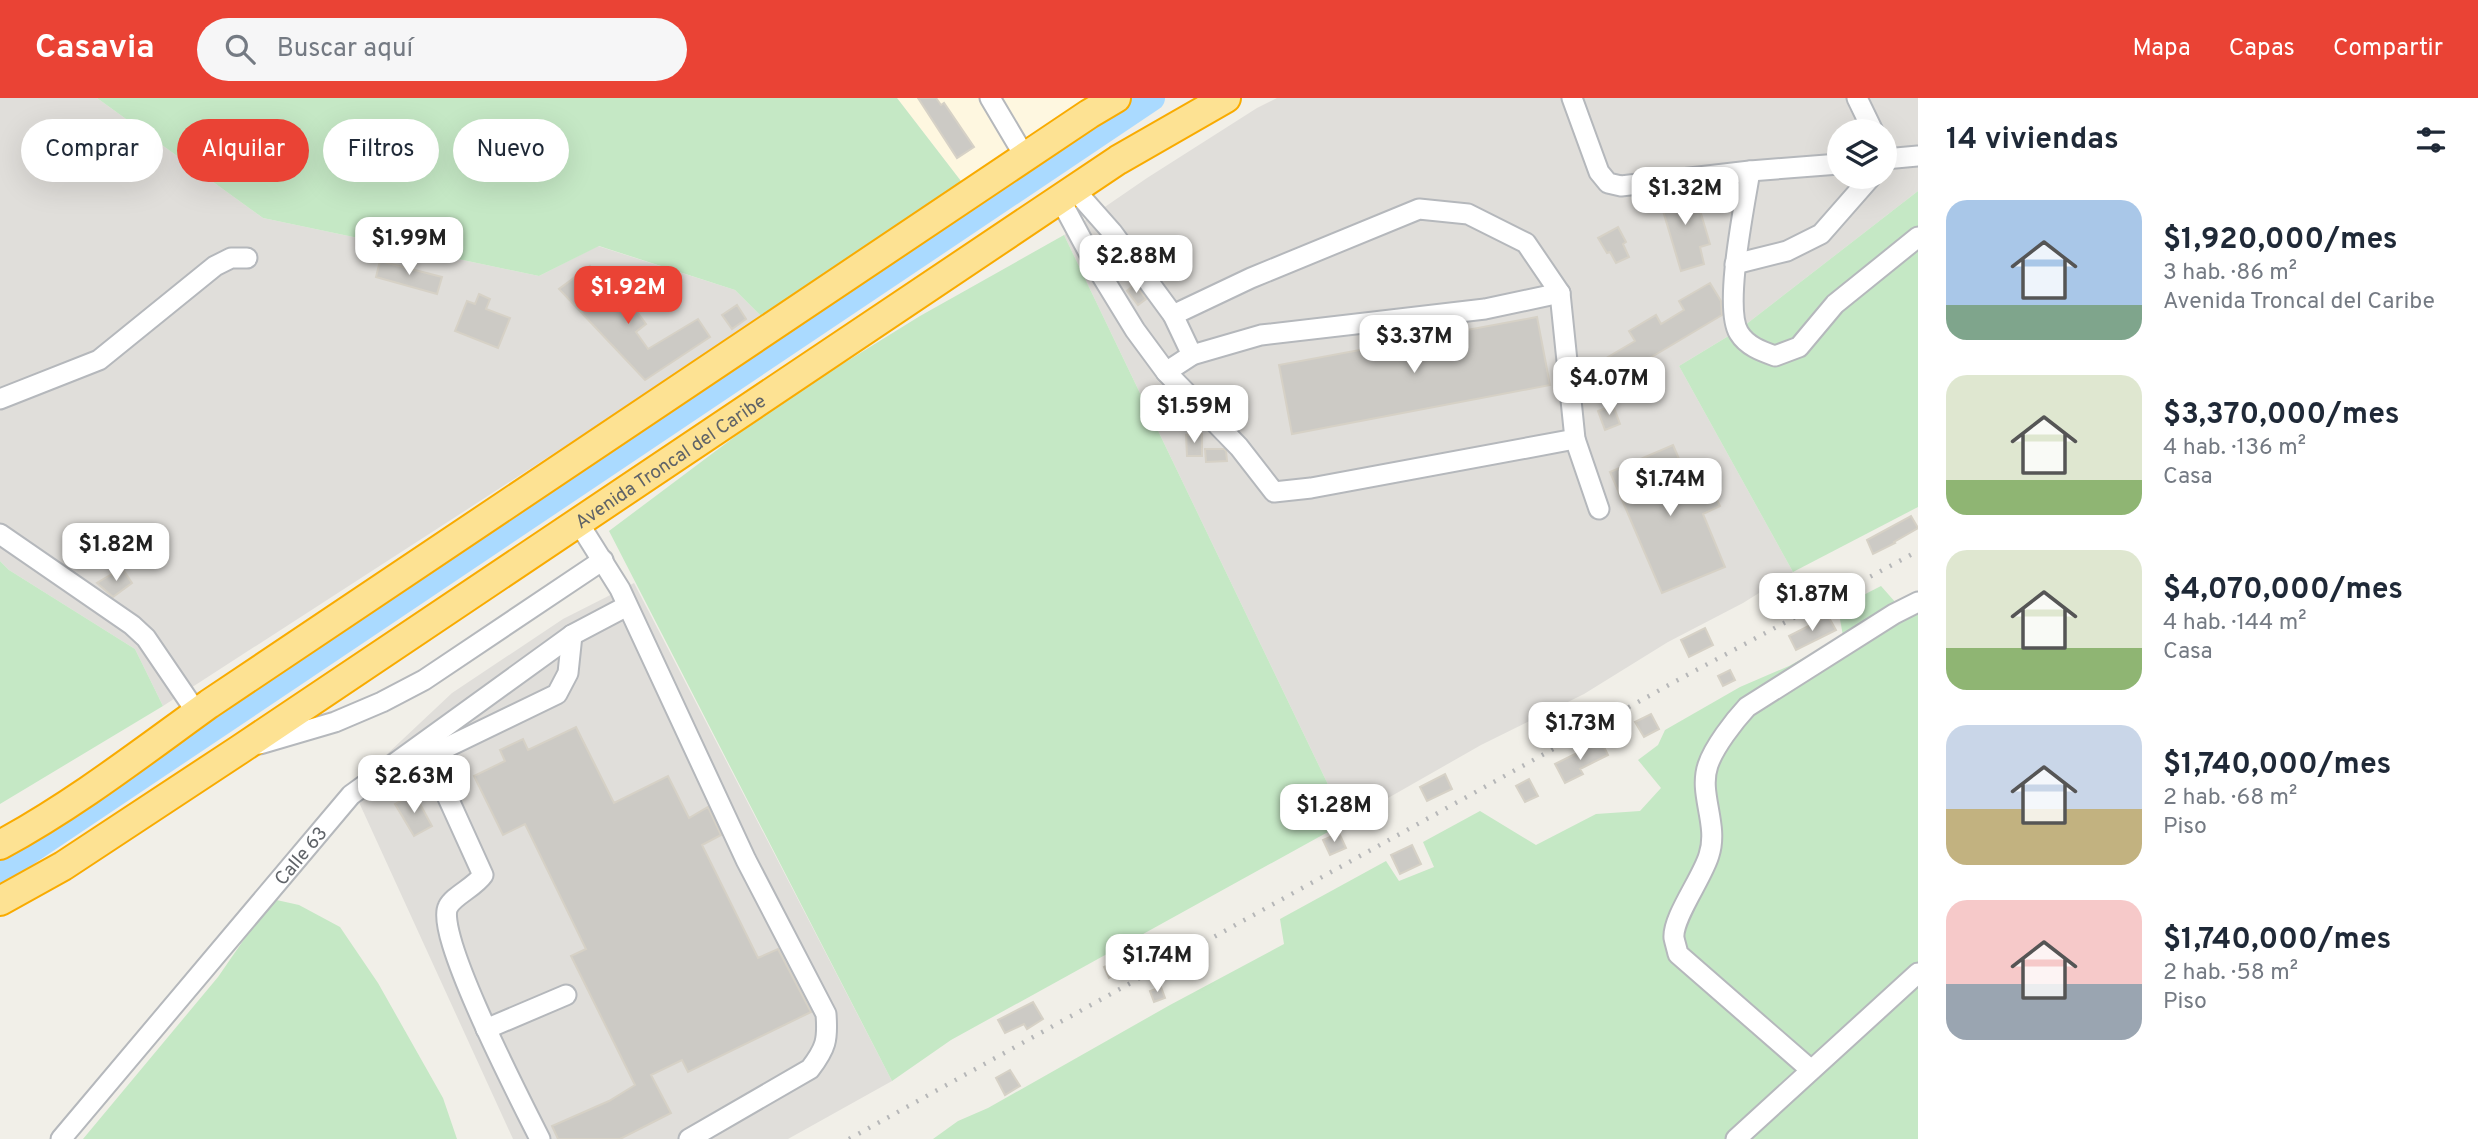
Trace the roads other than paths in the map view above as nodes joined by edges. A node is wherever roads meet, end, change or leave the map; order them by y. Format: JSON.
{"nodes":[{"id":1,"x":990,"y":98,"type":"edge"},
{"id":2,"x":1116,"y":98,"type":"edge"},
{"id":3,"x":1226,"y":98,"type":"edge"},
{"id":4,"x":1572,"y":98,"type":"edge"},
{"id":5,"x":1857,"y":98,"type":"edge"},
{"id":6,"x":1867,"y":119,"type":"edge"},
{"id":7,"x":1918,"y":156,"type":"edge"},
{"id":8,"x":1025,"y":157,"type":"junction"},
{"id":9,"x":1897,"y":158,"type":"edge"},
{"id":10,"x":1827,"y":165,"type":"edge"},
{"id":11,"x":1750,"y":171,"type":"junction"},
{"id":12,"x":1860,"y":189,"type":"edge"},
{"id":13,"x":1067,"y":194,"type":"junction"},
{"id":14,"x":1918,"y":237,"type":"edge"},
{"id":15,"x":247,"y":258,"type":"dead end"},
{"id":16,"x":1735,"y":264,"type":"junction"},
{"id":17,"x":1560,"y":293,"type":"junction"},
{"id":18,"x":1173,"y":315,"type":"junction"},
{"id":19,"x":1192,"y":355,"type":"junction"},
{"id":20,"x":1166,"y":372,"type":"junction"},
{"id":21,"x":0,"y":399,"type":"edge"},
{"id":22,"x":1575,"y":439,"type":"junction"},
{"id":23,"x":1599,"y":509,"type":"dead end"},
{"id":24,"x":578,"y":523,"type":"junction"},
{"id":25,"x":0,"y":534,"type":"edge"},
{"id":26,"x":603,"y":560,"type":"junction"},
{"id":27,"x":1918,"y":602,"type":"edge"},
{"id":28,"x":627,"y":606,"type":"junction"},
{"id":29,"x":572,"y":635,"type":"junction"},
{"id":30,"x":197,"y":713,"type":"junction"},
{"id":31,"x":432,"y":746,"type":"junction"},
{"id":32,"x":239,"y":750,"type":"junction"},
{"id":33,"x":0,"y":845,"type":"edge"},
{"id":34,"x":0,"y":901,"type":"edge"},
{"id":35,"x":1918,"y":973,"type":"edge"},
{"id":36,"x":566,"y":995,"type":"dead end"},
{"id":37,"x":486,"y":1029,"type":"junction"},
{"id":38,"x":1811,"y":1070,"type":"junction"},
{"id":39,"x":61,"y":1139,"type":"edge"},
{"id":40,"x":540,"y":1139,"type":"edge"},
{"id":41,"x":689,"y":1139,"type":"edge"},
{"id":42,"x":1736,"y":1139,"type":"edge"}],
"edges":[{"from":1,"to":8,"type":"street"},
{"from":2,"to":8,"type":"highway"},
{"from":3,"to":13,"type":"highway","name":"Avenida Troncal del Caribe"},
{"from":4,"to":11,"type":"street"},
{"from":5,"to":6,"type":"street"},
{"from":7,"to":9,"type":"street"},
{"from":8,"to":30,"type":"highway"},
{"from":10,"to":11,"type":"street"},
{"from":11,"to":16,"type":"street"},
{"from":12,"to":16,"type":"street"},
{"from":13,"to":18,"type":"street"},
{"from":13,"to":20,"type":"street"},
{"from":13,"to":24,"type":"highway","name":"Avenida Troncal del Caribe"},
{"from":14,"to":16,"type":"street"},
{"from":15,"to":21,"type":"street"},
{"from":17,"to":18,"type":"street"},
{"from":17,"to":19,"type":"street"},
{"from":17,"to":22,"type":"street"},
{"from":18,"to":19,"type":"street"},
{"from":19,"to":20,"type":"street"},
{"from":20,"to":22,"type":"street"},
{"from":22,"to":23,"type":"street"},
{"from":24,"to":26,"type":"street"},
{"from":24,"to":32,"type":"highway","name":"Avenida Troncal del Caribe"},
{"from":25,"to":30,"type":"street"},
{"from":26,"to":28,"type":"street"},
{"from":26,"to":32,"type":"street"},
{"from":27,"to":38,"type":"street"},
{"from":28,"to":29,"type":"street","name":"Calle 63"},
{"from":28,"to":41,"type":"street"},
{"from":29,"to":31,"type":"street","name":"Calle 63"},
{"from":29,"to":31,"type":"street"},
{"from":30,"to":33,"type":"highway"},
{"from":31,"to":37,"type":"street"},
{"from":31,"to":39,"type":"street","name":"Calle 63"},
{"from":32,"to":34,"type":"highway","name":"Avenida Troncal del Caribe"},
{"from":35,"to":38,"type":"street"},
{"from":36,"to":37,"type":"street"},
{"from":37,"to":40,"type":"street"},
{"from":38,"to":42,"type":"street"}]}
